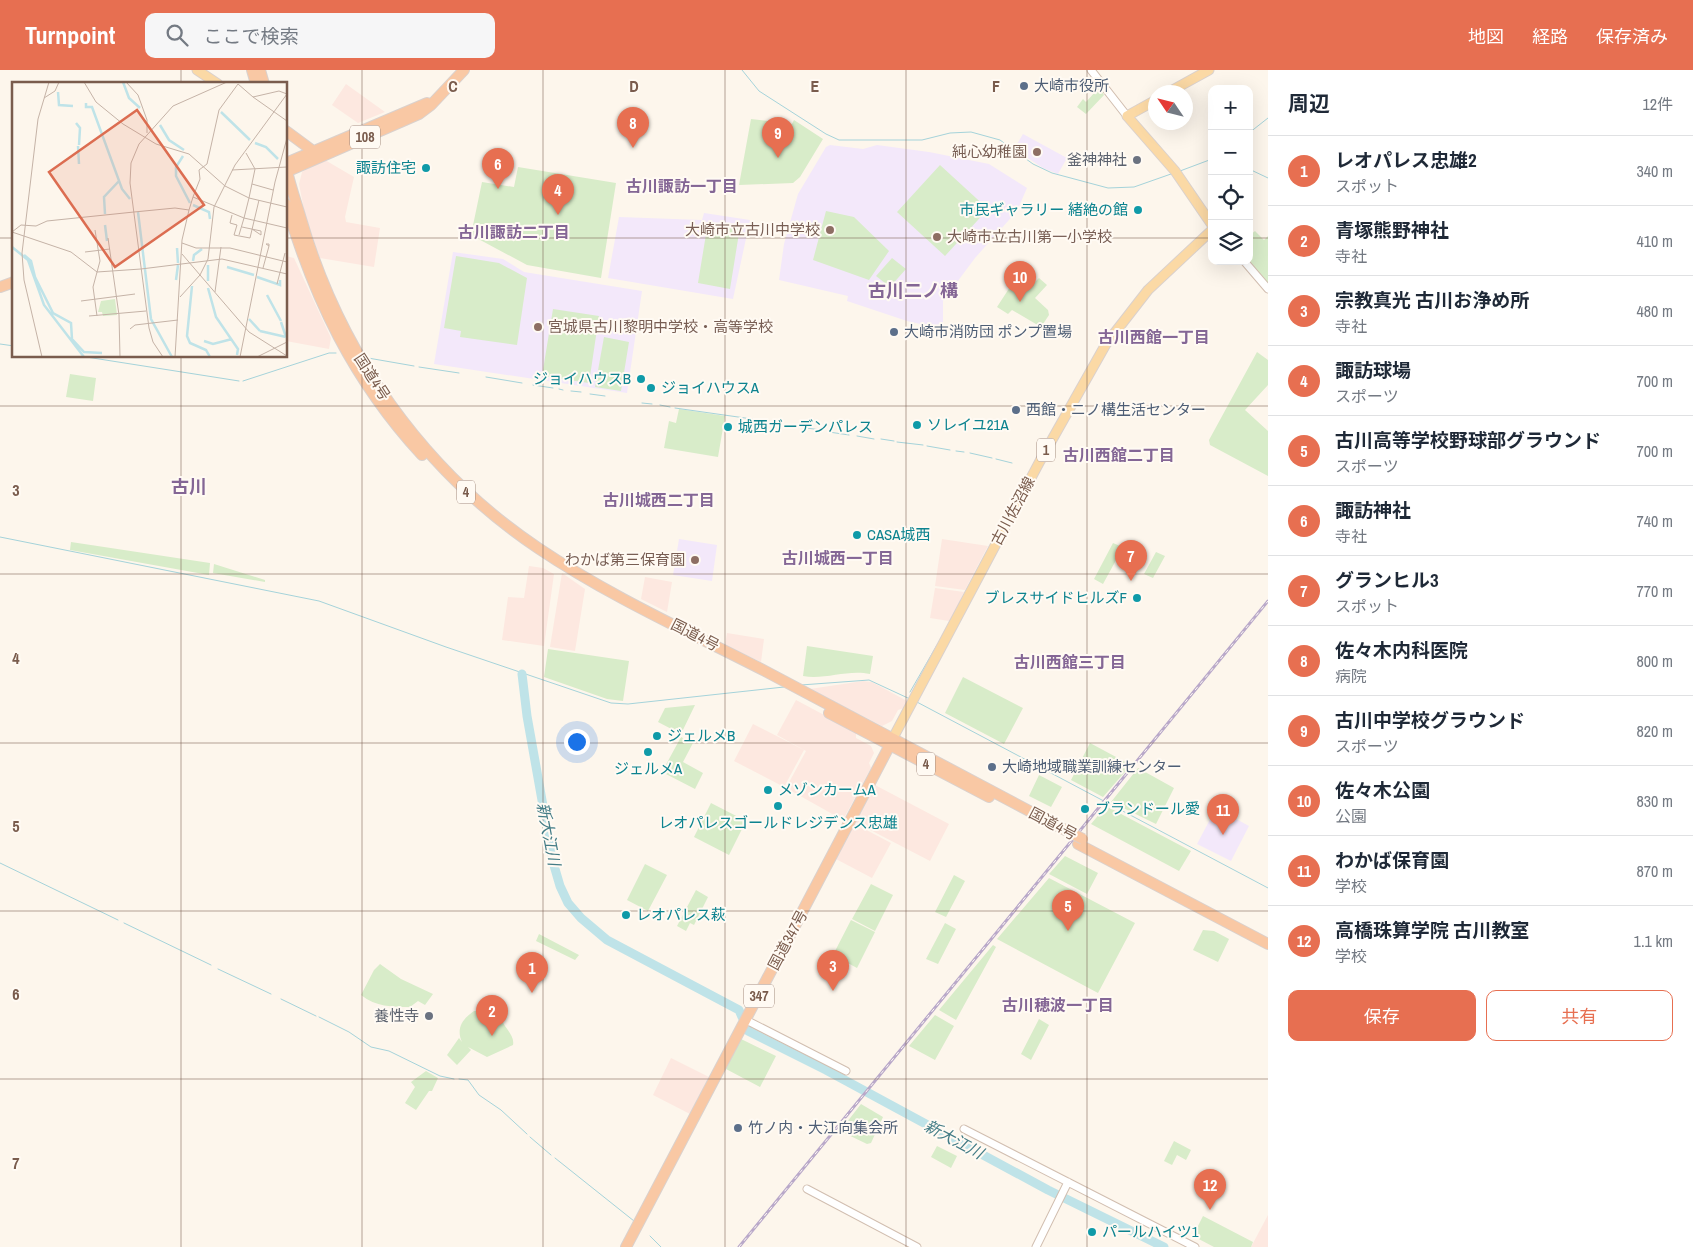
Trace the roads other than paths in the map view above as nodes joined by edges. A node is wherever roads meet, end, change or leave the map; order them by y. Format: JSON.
{"nodes":[{"id":1,"x":197,"y":70,"type":"edge"},
{"id":2,"x":464,"y":70,"type":"edge"},
{"id":3,"x":1091,"y":70,"type":"edge"},
{"id":4,"x":1209,"y":70,"type":"edge"},
{"id":5,"x":215,"y":82,"type":"edge"},
{"id":6,"x":1182,"y":85,"type":"edge"},
{"id":7,"x":438,"y":96,"type":"junction"},
{"id":8,"x":1148,"y":104,"type":"edge"},
{"id":9,"x":1127,"y":116,"type":"junction"},
{"id":10,"x":288,"y":133,"type":"edge"},
{"id":11,"x":313,"y":151,"type":"junction"},
{"id":12,"x":288,"y":168,"type":"edge"},
{"id":13,"x":288,"y":168,"type":"edge"},
{"id":14,"x":288,"y":176,"type":"edge"},
{"id":15,"x":288,"y":210,"type":"edge"},
{"id":16,"x":1209,"y":220,"type":"edge"},
{"id":17,"x":1208,"y":234,"type":"edge"},
{"id":18,"x":1247,"y":265,"type":"edge"},
{"id":19,"x":12,"y":283,"type":"edge"},
{"id":20,"x":0,"y":287,"type":"edge"},
{"id":21,"x":1268,"y":289,"type":"edge"},
{"id":22,"x":12,"y":290,"type":"edge"},
{"id":23,"x":0,"y":294,"type":"edge"},
{"id":24,"x":788,"y":687,"type":"junction"},
{"id":25,"x":891,"y":742,"type":"junction"},
{"id":26,"x":1081,"y":842,"type":"junction"},
{"id":27,"x":1268,"y":937,"type":"edge"},
{"id":28,"x":1268,"y":944,"type":"edge"},
{"id":29,"x":746,"y":1020,"type":"junction"},
{"id":30,"x":846,"y":1071,"type":"dead end"},
{"id":31,"x":964,"y":1129,"type":"dead end"},
{"id":32,"x":1068,"y":1182,"type":"junction"},
{"id":33,"x":807,"y":1189,"type":"dead end"},
{"id":34,"x":626,"y":1247,"type":"edge"},
{"id":35,"x":917,"y":1247,"type":"edge"},
{"id":36,"x":1036,"y":1247,"type":"edge"},
{"id":37,"x":1195,"y":1247,"type":"edge"}],
"edges":[{"from":1,"to":5,"type":"main road"},
{"from":2,"to":7,"type":"highway","number":"108"},
{"from":3,"to":9,"type":"street"},
{"from":4,"to":6,"type":"main road"},
{"from":7,"to":11,"type":"highway","number":"108"},
{"from":7,"to":12,"type":"highway","number":"108"},
{"from":8,"to":9,"type":"main road"},
{"from":9,"to":16,"type":"main road"},
{"from":10,"to":11,"type":"highway"},
{"from":11,"to":13,"type":"highway","number":"108"},
{"from":14,"to":24,"type":"highway","name":"国道4号","number":"4"},
{"from":15,"to":24,"type":"highway","name":"国道4号","number":"4"},
{"from":17,"to":25,"type":"main road","name":"古川佐沼線","number":"1"},
{"from":18,"to":21,"type":"street"},
{"from":19,"to":20,"type":"highway"},
{"from":22,"to":23,"type":"highway"},
{"from":24,"to":25,"type":"highway","name":"国道4号","number":"4"},
{"from":25,"to":26,"type":"highway","name":"国道4号","number":"4"},
{"from":25,"to":29,"type":"highway","name":"国道347号","number":"347"},
{"from":26,"to":27,"type":"highway","name":"国道4号","number":"4"},
{"from":26,"to":28,"type":"highway","name":"国道4号","number":"4"},
{"from":29,"to":30,"type":"street"},
{"from":29,"to":34,"type":"highway","name":"国道347号","number":"347"},
{"from":31,"to":32,"type":"street"},
{"from":32,"to":36,"type":"street"},
{"from":32,"to":37,"type":"street"},
{"from":33,"to":35,"type":"street"}]}
